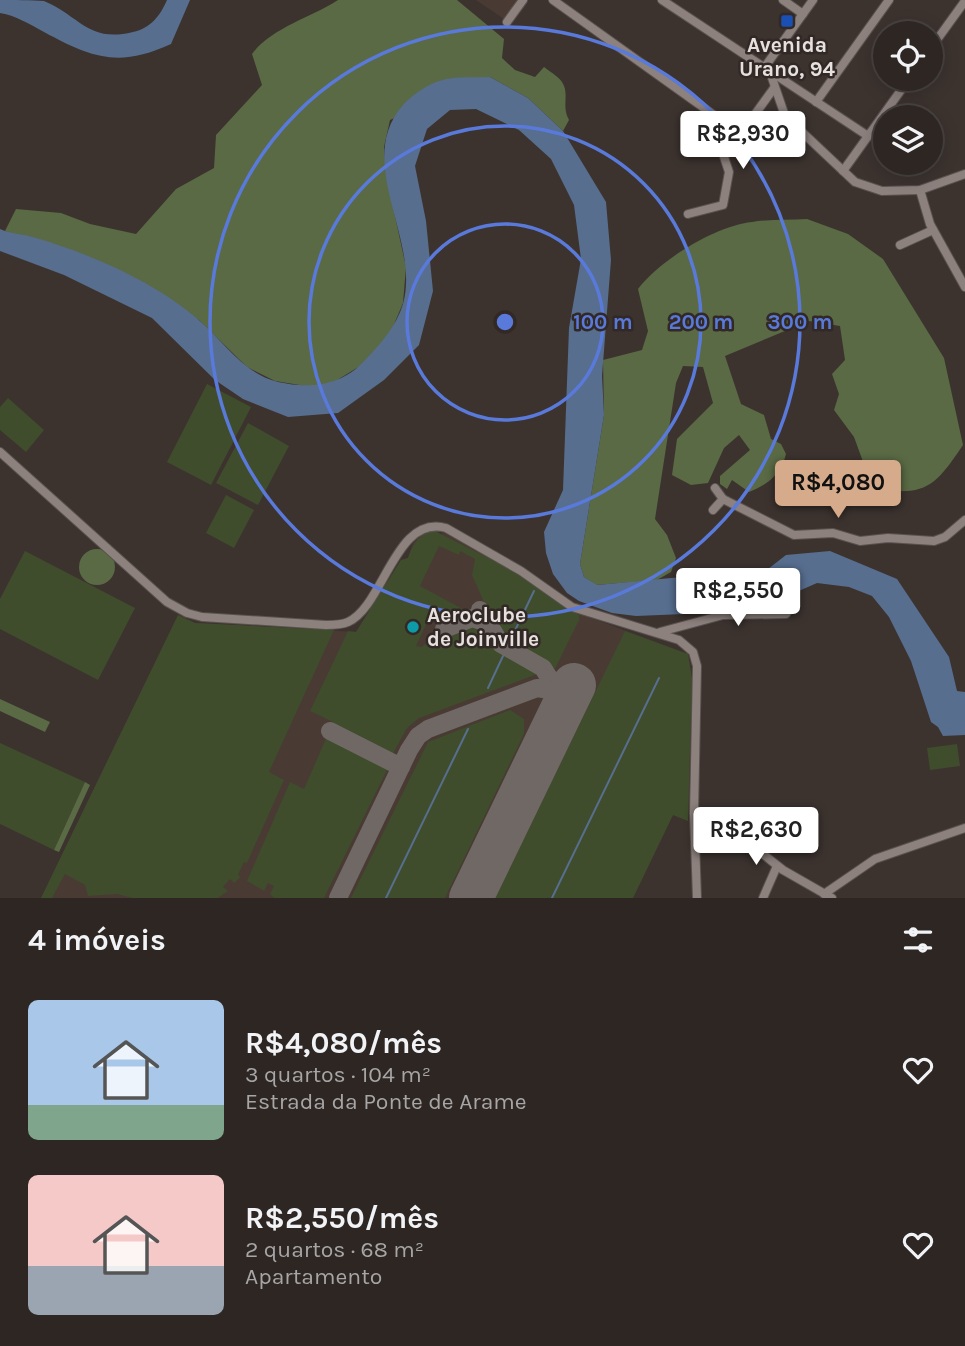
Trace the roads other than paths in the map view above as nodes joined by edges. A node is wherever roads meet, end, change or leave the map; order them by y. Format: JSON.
{"nodes":[{"id":1,"x":523,"y":0,"type":"edge"},
{"id":2,"x":552,"y":0,"type":"edge"},
{"id":3,"x":662,"y":0,"type":"edge"},
{"id":4,"x":783,"y":0,"type":"edge"},
{"id":5,"x":813,"y":0,"type":"edge"},
{"id":6,"x":890,"y":0,"type":"edge"},
{"id":7,"x":965,"y":1,"type":"edge"},
{"id":8,"x":803,"y":14,"type":"junction"},
{"id":9,"x":508,"y":22,"type":"dead end"},
{"id":10,"x":943,"y":31,"type":"edge"},
{"id":11,"x":767,"y":70,"type":"junction"},
{"id":12,"x":774,"y":88,"type":"junction"},
{"id":13,"x":900,"y":91,"type":"edge"},
{"id":14,"x":816,"y":102,"type":"junction"},
{"id":15,"x":740,"y":133,"type":"junction"},
{"id":16,"x":868,"y":136,"type":"junction"},
{"id":17,"x":843,"y":171,"type":"junction"},
{"id":18,"x":965,"y":174,"type":"edge"},
{"id":19,"x":920,"y":190,"type":"junction"},
{"id":20,"x":688,"y":214,"type":"dead end"},
{"id":21,"x":933,"y":230,"type":"junction"},
{"id":22,"x":900,"y":245,"type":"dead end"},
{"id":23,"x":965,"y":287,"type":"edge"},
{"id":24,"x":0,"y":452,"type":"edge"},
{"id":25,"x":715,"y":488,"type":"dead end"},
{"id":26,"x":723,"y":499,"type":"junction"},
{"id":27,"x":713,"y":510,"type":"dead end"},
{"id":28,"x":965,"y":520,"type":"edge"},
{"id":29,"x":794,"y":602,"type":"dead end"},
{"id":30,"x":660,"y":632,"type":"junction"},
{"id":31,"x":694,"y":813,"type":"junction"},
{"id":32,"x":965,"y":828,"type":"edge"},
{"id":33,"x":777,"y":866,"type":"junction"},
{"id":34,"x":828,"y":896,"type":"edge"},
{"id":35,"x":697,"y":898,"type":"edge"},
{"id":36,"x":763,"y":898,"type":"edge"}],
"edges":[{"from":1,"to":9,"type":"street"},
{"from":2,"to":15,"type":"street"},
{"from":3,"to":11,"type":"street"},
{"from":4,"to":8,"type":"street"},
{"from":5,"to":8,"type":"street"},
{"from":6,"to":14,"type":"street"},
{"from":7,"to":10,"type":"street"},
{"from":8,"to":11,"type":"street"},
{"from":11,"to":12,"type":"street"},
{"from":11,"to":14,"type":"street"},
{"from":12,"to":15,"type":"street"},
{"from":12,"to":17,"type":"street"},
{"from":13,"to":16,"type":"street"},
{"from":14,"to":16,"type":"street"},
{"from":15,"to":20,"type":"street"},
{"from":16,"to":17,"type":"street"},
{"from":17,"to":19,"type":"street"},
{"from":18,"to":19,"type":"street"},
{"from":19,"to":21,"type":"street"},
{"from":21,"to":22,"type":"street"},
{"from":21,"to":23,"type":"street"},
{"from":24,"to":30,"type":"street"},
{"from":25,"to":26,"type":"street"},
{"from":26,"to":27,"type":"street"},
{"from":26,"to":28,"type":"street"},
{"from":29,"to":30,"type":"street"},
{"from":30,"to":31,"type":"street"},
{"from":31,"to":33,"type":"street"},
{"from":31,"to":35,"type":"street"},
{"from":32,"to":34,"type":"street"},
{"from":33,"to":34,"type":"street"},
{"from":33,"to":36,"type":"street"}]}
